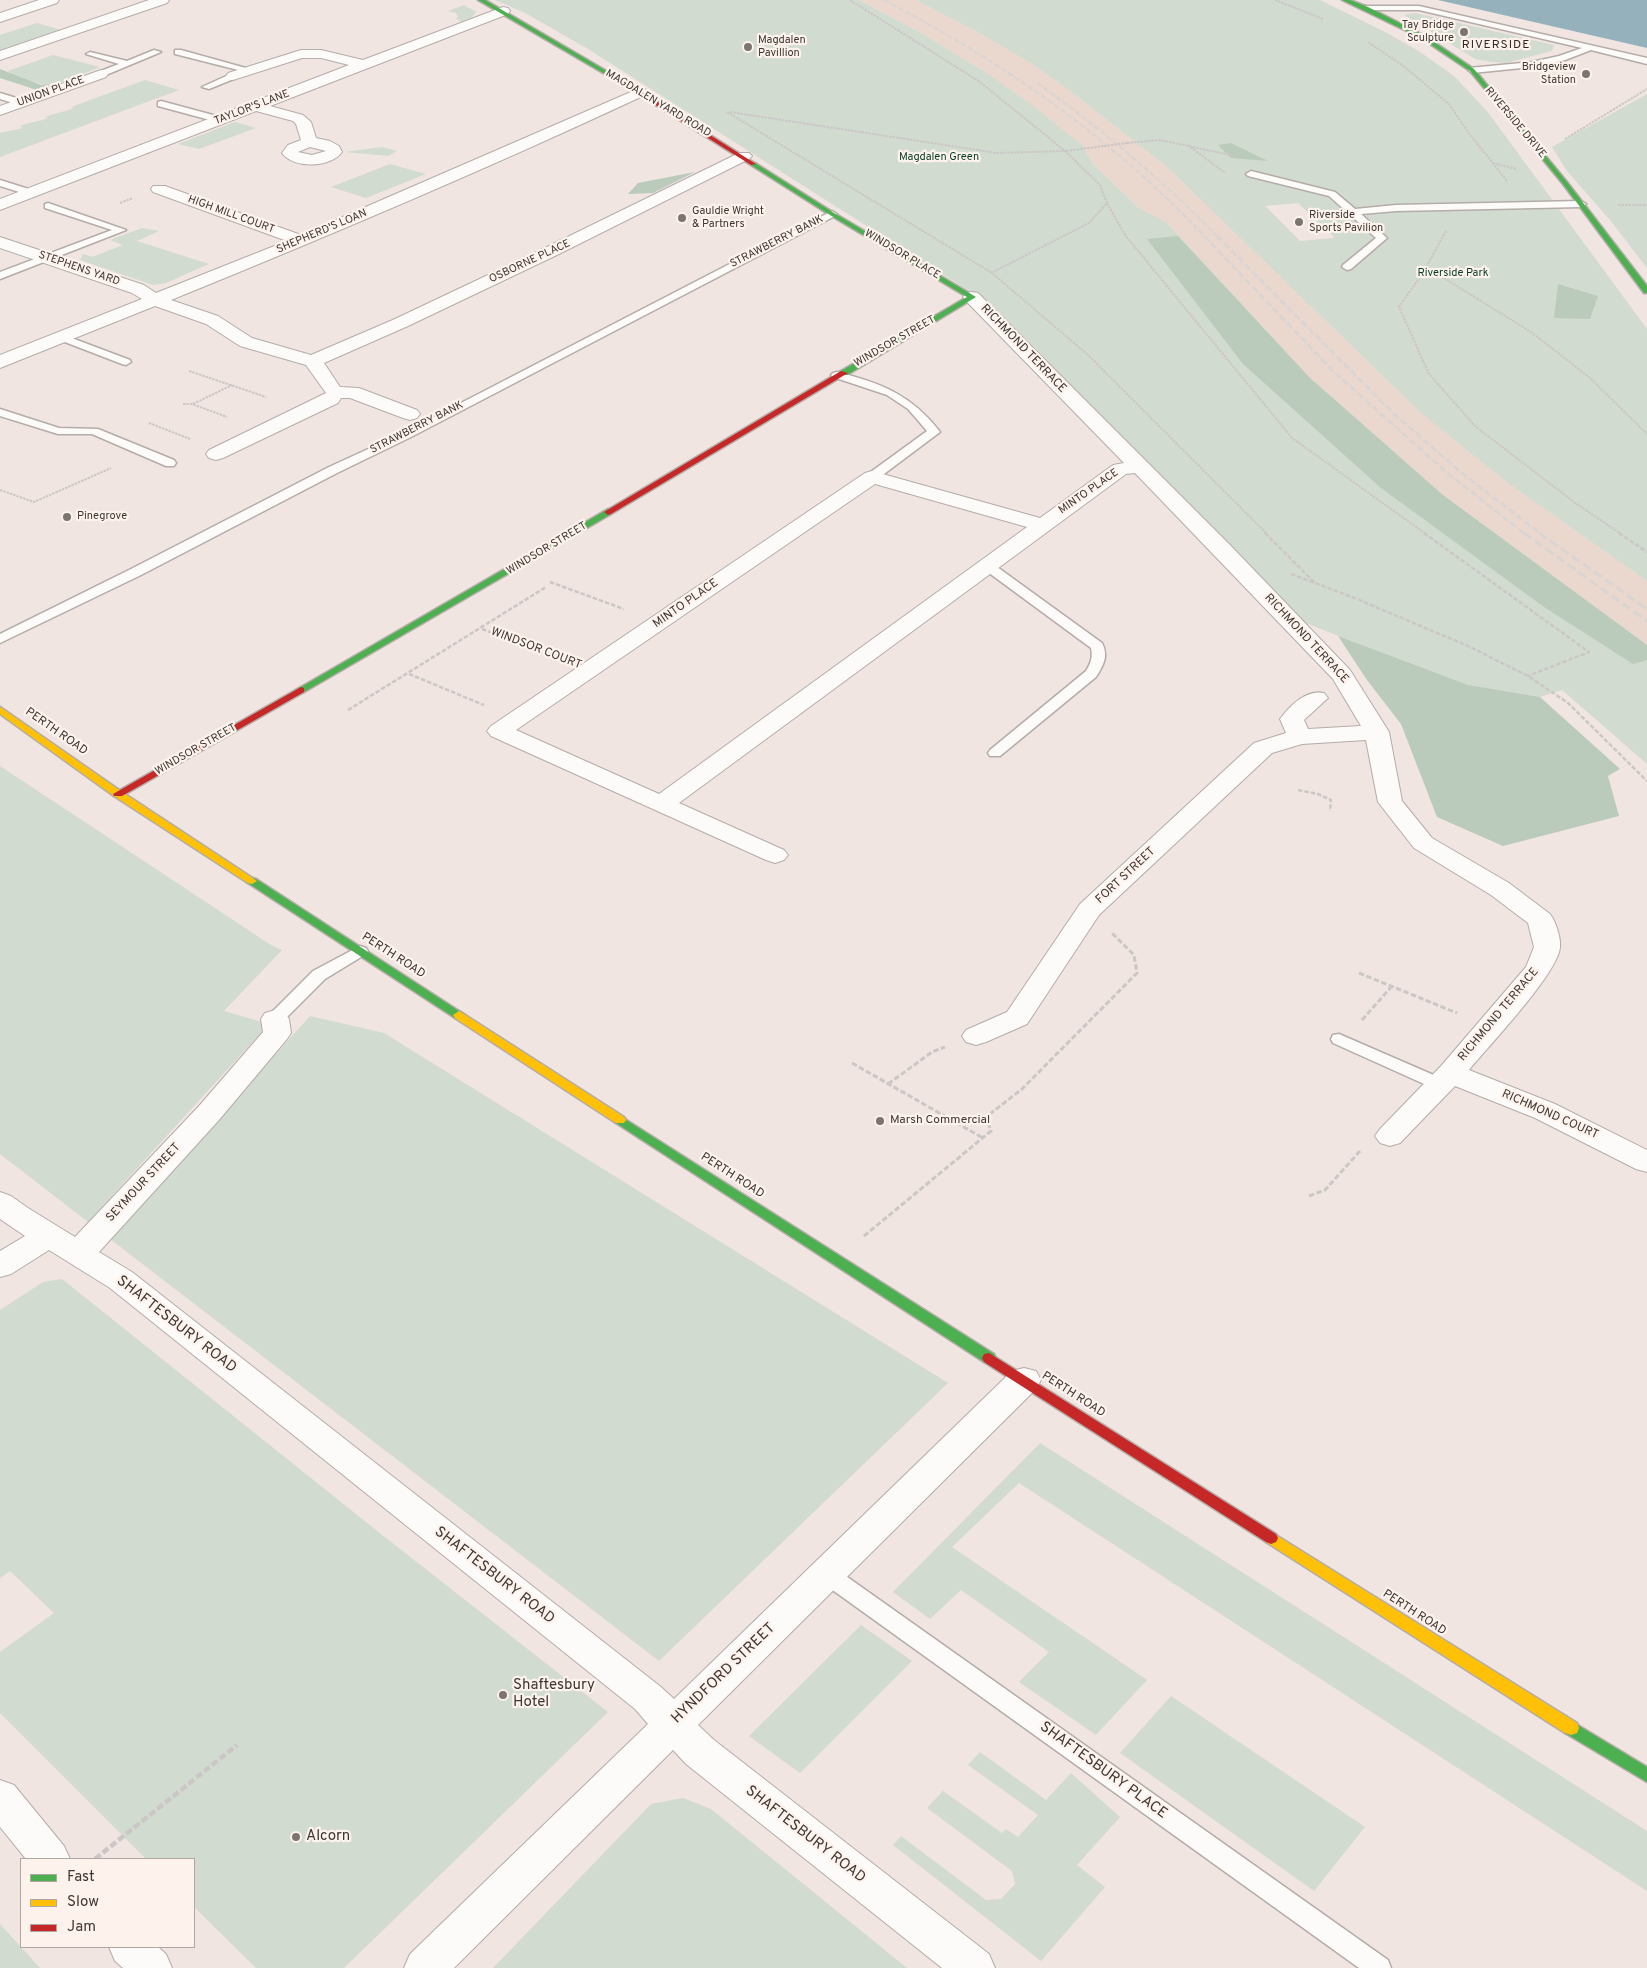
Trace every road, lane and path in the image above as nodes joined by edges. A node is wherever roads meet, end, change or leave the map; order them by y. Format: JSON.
{"nodes":[{"id":1,"x":52,"y":0,"type":"edge"},
{"id":2,"x":162,"y":0,"type":"edge"},
{"id":3,"x":481,"y":0,"type":"edge"},
{"id":4,"x":850,"y":0,"type":"edge"},
{"id":5,"x":1275,"y":0,"type":"edge"},
{"id":6,"x":1345,"y":0,"type":"edge"},
{"id":7,"x":1366,"y":8,"type":"junction"},
{"id":8,"x":504,"y":11,"type":"junction"},
{"id":9,"x":0,"y":18,"type":"edge"},
{"id":10,"x":1329,"y":21,"type":"dead end"},
{"id":11,"x":1361,"y":38,"type":"dead end"},
{"id":12,"x":1590,"y":48,"type":"junction"},
{"id":13,"x":157,"y":52,"type":"dead end"},
{"id":14,"x":178,"y":52,"type":"dead end"},
{"id":15,"x":90,"y":54,"type":"dead end"},
{"id":16,"x":0,"y":56,"type":"edge"},
{"id":17,"x":1647,"y":60,"type":"edge"},
{"id":18,"x":125,"y":63,"type":"junction"},
{"id":19,"x":365,"y":65,"type":"junction"},
{"id":20,"x":249,"y":70,"type":"junction"},
{"id":21,"x":1472,"y":70,"type":"junction"},
{"id":22,"x":102,"y":74,"type":"joint"},
{"id":23,"x":233,"y":76,"type":"joint"},
{"id":24,"x":206,"y":87,"type":"dead end"},
{"id":25,"x":1647,"y":89,"type":"edge"},
{"id":26,"x":640,"y":92,"type":"junction"},
{"id":27,"x":0,"y":96,"type":"edge"},
{"id":28,"x":23,"y":102,"type":"junction"},
{"id":29,"x":161,"y":104,"type":"dead end"},
{"id":30,"x":257,"y":106,"type":"junction"},
{"id":31,"x":719,"y":110,"type":"dead end"},
{"id":32,"x":0,"y":111,"type":"edge"},
{"id":33,"x":222,"y":120,"type":"junction"},
{"id":34,"x":1562,"y":141,"type":"dead end"},
{"id":35,"x":309,"y":142,"type":"dead end"},
{"id":36,"x":1187,"y":144,"type":"junction"},
{"id":37,"x":1065,"y":151,"type":"junction"},
{"id":38,"x":744,"y":156,"type":"junction"},
{"id":39,"x":1238,"y":156,"type":"dead end"},
{"id":40,"x":1251,"y":174,"type":"joint"},
{"id":41,"x":0,"y":183,"type":"edge"},
{"id":42,"x":1510,"y":185,"type":"dead end"},
{"id":43,"x":159,"y":189,"type":"dead end"},
{"id":44,"x":28,"y":197,"type":"junction"},
{"id":45,"x":1107,"y":203,"type":"junction"},
{"id":46,"x":1581,"y":204,"type":"junction"},
{"id":47,"x":0,"y":205,"type":"edge"},
{"id":48,"x":1614,"y":205,"type":"dead end"},
{"id":49,"x":1647,"y":205,"type":"edge"},
{"id":50,"x":48,"y":206,"type":"dead end"},
{"id":51,"x":1423,"y":208,"type":"junction"},
{"id":52,"x":1354,"y":212,"type":"junction"},
{"id":53,"x":832,"y":214,"type":"junction"},
{"id":54,"x":302,"y":241,"type":"junction"},
{"id":55,"x":0,"y":242,"type":"edge"},
{"id":56,"x":48,"y":258,"type":"junction"},
{"id":57,"x":1347,"y":267,"type":"dead end"},
{"id":58,"x":1426,"y":267,"type":"junction"},
{"id":59,"x":0,"y":276,"type":"edge"},
{"id":60,"x":1647,"y":291,"type":"edge"},
{"id":61,"x":972,"y":297,"type":"junction"},
{"id":62,"x":155,"y":300,"type":"junction"},
{"id":63,"x":61,"y":337,"type":"junction"},
{"id":64,"x":313,"y":361,"type":"junction"},
{"id":65,"x":0,"y":362,"type":"edge"},
{"id":66,"x":126,"y":362,"type":"dead end"},
{"id":67,"x":190,"y":370,"type":"dead end"},
{"id":68,"x":837,"y":375,"type":"junction"},
{"id":69,"x":233,"y":385,"type":"junction"},
{"id":70,"x":334,"y":393,"type":"junction"},
{"id":71,"x":274,"y":400,"type":"dead end"},
{"id":72,"x":192,"y":404,"type":"dead end"},
{"id":73,"x":0,"y":412,"type":"edge"},
{"id":74,"x":410,"y":414,"type":"dead end"},
{"id":75,"x":146,"y":422,"type":"dead end"},
{"id":76,"x":1647,"y":434,"type":"edge"},
{"id":77,"x":197,"y":441,"type":"dead end"},
{"id":78,"x":146,"y":453,"type":"junction"},
{"id":79,"x":216,"y":454,"type":"dead end"},
{"id":80,"x":170,"y":462,"type":"dead end"},
{"id":81,"x":1138,"y":467,"type":"junction"},
{"id":82,"x":872,"y":477,"type":"junction"},
{"id":83,"x":0,"y":490,"type":"edge"},
{"id":84,"x":1043,"y":525,"type":"junction"},
{"id":85,"x":1647,"y":552,"type":"edge"},
{"id":86,"x":989,"y":567,"type":"junction"},
{"id":87,"x":1287,"y":573,"type":"dead end"},
{"id":88,"x":549,"y":581,"type":"dead end"},
{"id":89,"x":553,"y":583,"type":"junction"},
{"id":90,"x":660,"y":623,"type":"junction"},
{"id":91,"x":482,"y":629,"type":"junction"},
{"id":92,"x":0,"y":639,"type":"edge"},
{"id":93,"x":590,"y":670,"type":"junction"},
{"id":94,"x":408,"y":674,"type":"junction"},
{"id":95,"x":1528,"y":676,"type":"junction"},
{"id":96,"x":1316,"y":698,"type":"dead end"},
{"id":97,"x":491,"y":707,"type":"dead end"},
{"id":98,"x":0,"y":710,"type":"edge"},
{"id":99,"x":348,"y":710,"type":"dead end"},
{"id":100,"x":1377,"y":732,"type":"junction"},
{"id":101,"x":1300,"y":737,"type":"junction"},
{"id":102,"x":995,"y":753,"type":"dead end"},
{"id":103,"x":1647,"y":782,"type":"edge"},
{"id":104,"x":1298,"y":790,"type":"dead end"},
{"id":105,"x":118,"y":794,"type":"junction"},
{"id":106,"x":660,"y":804,"type":"junction"},
{"id":107,"x":1330,"y":810,"type":"dead end"},
{"id":108,"x":775,"y":855,"type":"dead end"},
{"id":109,"x":1089,"y":910,"type":"junction"},
{"id":110,"x":360,"y":951,"type":"junction"},
{"id":111,"x":1359,"y":973,"type":"dead end"},
{"id":112,"x":1392,"y":986,"type":"junction"},
{"id":113,"x":1384,"y":996,"type":"dead end"},
{"id":114,"x":275,"y":1018,"type":"joint"},
{"id":115,"x":1490,"y":1026,"type":"junction"},
{"id":116,"x":976,"y":1036,"type":"dead end"},
{"id":117,"x":1339,"y":1039,"type":"dead end"},
{"id":118,"x":932,"y":1052,"type":"dead end"},
{"id":119,"x":852,"y":1063,"type":"dead end"},
{"id":120,"x":1445,"y":1078,"type":"junction"},
{"id":121,"x":888,"y":1084,"type":"junction"},
{"id":122,"x":1390,"y":1136,"type":"joint"},
{"id":123,"x":983,"y":1138,"type":"junction"},
{"id":124,"x":1647,"y":1162,"type":"edge"},
{"id":125,"x":1309,"y":1196,"type":"dead end"},
{"id":126,"x":0,"y":1203,"type":"edge"},
{"id":127,"x":881,"y":1222,"type":"dead end"},
{"id":128,"x":48,"y":1236,"type":"junction"},
{"id":129,"x":79,"y":1253,"type":"junction"},
{"id":130,"x":0,"y":1266,"type":"edge"},
{"id":131,"x":1024,"y":1380,"type":"junction"},
{"id":132,"x":828,"y":1575,"type":"junction"},
{"id":133,"x":673,"y":1723,"type":"junction"},
{"id":134,"x":237,"y":1745,"type":"dead end"},
{"id":135,"x":1647,"y":1775,"type":"edge"},
{"id":136,"x":0,"y":1797,"type":"edge"},
{"id":137,"x":49,"y":1858,"type":"edge"},
{"id":138,"x":97,"y":1858,"type":"edge"},
{"id":139,"x":131,"y":1948,"type":"edge"},
{"id":140,"x":151,"y":1968,"type":"edge"},
{"id":141,"x":425,"y":1968,"type":"edge"},
{"id":142,"x":974,"y":1968,"type":"edge"},
{"id":143,"x":1378,"y":1968,"type":"edge"}],
"edges":[{"from":1,"to":9,"type":"street"},
{"from":2,"to":16,"type":"street"},
{"from":3,"to":8,"type":"street","name":"MAGDALEN YARD ROAD"},
{"from":4,"to":37,"type":"path"},
{"from":5,"to":10,"type":"path"},
{"from":6,"to":7,"type":"street","name":"RIVERSIDE DRIVE"},
{"from":7,"to":12,"type":"lane"},
{"from":7,"to":21,"type":"street","name":"RIVERSIDE DRIVE"},
{"from":8,"to":19,"type":"street","name":"TAYLOR'S LANE"},
{"from":8,"to":26,"type":"street","name":"MAGDALEN YARD ROAD"},
{"from":11,"to":42,"type":"path"},
{"from":12,"to":17,"type":"lane"},
{"from":12,"to":21,"type":"lane"},
{"from":13,"to":18,"type":"lane"},
{"from":14,"to":20,"type":"lane"},
{"from":15,"to":18,"type":"lane"},
{"from":18,"to":22,"type":"lane"},
{"from":19,"to":20,"type":"street"},
{"from":19,"to":30,"type":"street","name":"TAYLOR'S LANE"},
{"from":20,"to":23,"type":"street"},
{"from":21,"to":46,"type":"street","name":"RIVERSIDE DRIVE"},
{"from":22,"to":28,"type":"street","name":"UNION PLACE"},
{"from":23,"to":24,"type":"lane"},
{"from":25,"to":34,"type":"path"},
{"from":26,"to":38,"type":"street","name":"MAGDALEN YARD ROAD"},
{"from":26,"to":54,"type":"street","name":"SHEPHERD'S LOAN"},
{"from":27,"to":28,"type":"lane"},
{"from":28,"to":32,"type":"street","name":"UNION PLACE"},
{"from":29,"to":33,"type":"lane"},
{"from":30,"to":33,"type":"street","name":"TAYLOR'S LANE"},
{"from":30,"to":35,"type":"street"},
{"from":31,"to":37,"type":"path"},
{"from":33,"to":44,"type":"street","name":"TAYLOR'S LANE"},
{"from":36,"to":37,"type":"path","bridge":true},
{"from":36,"to":39,"type":"path"},
{"from":36,"to":40,"type":"path"},
{"from":37,"to":45,"type":"path"},
{"from":38,"to":53,"type":"street","name":"MAGDALEN YARD ROAD"},
{"from":38,"to":64,"type":"street","name":"OSBORNE PLACE"},
{"from":40,"to":52,"type":"lane"},
{"from":41,"to":44,"type":"lane"},
{"from":43,"to":54,"type":"street","name":"HIGH MILL COURT"},
{"from":44,"to":47,"type":"street","name":"TAYLOR'S LANE"},
{"from":45,"to":61,"type":"path"},
{"from":45,"to":95,"type":"path"},
{"from":46,"to":51,"type":"lane"},
{"from":46,"to":60,"type":"street","name":"RIVERSIDE DRIVE"},
{"from":48,"to":49,"type":"path"},
{"from":50,"to":56,"type":"lane"},
{"from":51,"to":52,"type":"lane"},
{"from":51,"to":58,"type":"path"},
{"from":52,"to":57,"type":"lane"},
{"from":53,"to":61,"type":"street","name":"WINDSOR PLACE"},
{"from":53,"to":92,"type":"lane","name":"STRAWBERRY BANK"},
{"from":54,"to":62,"type":"street","name":"SHEPHERD'S LOAN"},
{"from":55,"to":56,"type":"street","name":"STEPHENS YARD"},
{"from":56,"to":59,"type":"lane"},
{"from":56,"to":62,"type":"street","name":"STEPHENS YARD"},
{"from":58,"to":76,"type":"path"},
{"from":58,"to":85,"type":"path"},
{"from":61,"to":68,"type":"street","name":"WINDSOR STREET"},
{"from":61,"to":81,"type":"street","name":"RICHMOND TERRACE"},
{"from":62,"to":63,"type":"street","name":"SHEPHERD'S LOAN"},
{"from":62,"to":64,"type":"street"},
{"from":63,"to":65,"type":"street","name":"SHEPHERD'S LOAN"},
{"from":63,"to":66,"type":"lane"},
{"from":64,"to":70,"type":"street"},
{"from":67,"to":69,"type":"path"},
{"from":68,"to":82,"type":"lane"},
{"from":68,"to":105,"type":"street","name":"WINDSOR STREET"},
{"from":69,"to":71,"type":"path"},
{"from":69,"to":72,"type":"path"},
{"from":70,"to":74,"type":"street"},
{"from":70,"to":79,"type":"street"},
{"from":73,"to":78,"type":"lane"},
{"from":75,"to":77,"type":"path"},
{"from":78,"to":80,"type":"lane"},
{"from":78,"to":83,"type":"path"},
{"from":81,"to":84,"type":"street","name":"MINTO PLACE"},
{"from":81,"to":100,"type":"street","name":"RICHMOND TERRACE"},
{"from":82,"to":84,"type":"street"},
{"from":82,"to":90,"type":"street","name":"MINTO PLACE"},
{"from":84,"to":86,"type":"street","name":"MINTO PLACE"},
{"from":86,"to":102,"type":"lane"},
{"from":86,"to":106,"type":"street","name":"MINTO PLACE"},
{"from":87,"to":95,"type":"path"},
{"from":88,"to":89,"type":"path"},
{"from":89,"to":90,"type":"path"},
{"from":89,"to":91,"type":"path"},
{"from":90,"to":93,"type":"street","name":"MINTO PLACE"},
{"from":91,"to":93,"type":"path","name":"WINDSOR COURT"},
{"from":91,"to":94,"type":"path"},
{"from":93,"to":106,"type":"street","name":"MINTO PLACE"},
{"from":94,"to":97,"type":"path"},
{"from":94,"to":99,"type":"path"},
{"from":95,"to":103,"type":"path"},
{"from":96,"to":101,"type":"street"},
{"from":98,"to":105,"type":"street","name":"PERTH ROAD"},
{"from":100,"to":101,"type":"street","name":"FORT STREET"},
{"from":100,"to":115,"type":"street","name":"RICHMOND TERRACE"},
{"from":101,"to":109,"type":"street","name":"FORT STREET"},
{"from":104,"to":107,"type":"path"},
{"from":105,"to":110,"type":"street","name":"PERTH ROAD"},
{"from":106,"to":108,"type":"street","name":"MINTO PLACE"},
{"from":109,"to":116,"type":"street","name":"FORT STREET"},
{"from":109,"to":123,"type":"path"},
{"from":110,"to":114,"type":"lane"},
{"from":110,"to":131,"type":"street","name":"PERTH ROAD"},
{"from":111,"to":112,"type":"path"},
{"from":112,"to":113,"type":"path"},
{"from":112,"to":115,"type":"path"},
{"from":114,"to":129,"type":"street","name":"SEYMOUR STREET"},
{"from":115,"to":120,"type":"street","name":"RICHMOND TERRACE"},
{"from":117,"to":120,"type":"lane"},
{"from":118,"to":121,"type":"path"},
{"from":119,"to":121,"type":"path"},
{"from":120,"to":122,"type":"street","name":"RICHMOND TERRACE"},
{"from":120,"to":124,"type":"street","name":"RICHMOND COURT"},
{"from":121,"to":123,"type":"path"},
{"from":122,"to":125,"type":"path"},
{"from":123,"to":127,"type":"path"},
{"from":126,"to":128,"type":"street","name":"SHAFTESBURY ROAD"},
{"from":128,"to":129,"type":"street","name":"SHAFTESBURY ROAD"},
{"from":128,"to":130,"type":"street"},
{"from":129,"to":133,"type":"street","name":"SHAFTESBURY ROAD"},
{"from":131,"to":132,"type":"street","name":"HYNDFORD STREET"},
{"from":131,"to":135,"type":"street","name":"PERTH ROAD"},
{"from":132,"to":133,"type":"street","name":"HYNDFORD STREET"},
{"from":132,"to":143,"type":"lane","name":"SHAFTESBURY PLACE"},
{"from":133,"to":141,"type":"street","name":"HYNDFORD STREET"},
{"from":133,"to":142,"type":"street","name":"SHAFTESBURY ROAD"},
{"from":134,"to":138,"type":"path"},
{"from":136,"to":137,"type":"street"},
{"from":139,"to":140,"type":"street"}]}
